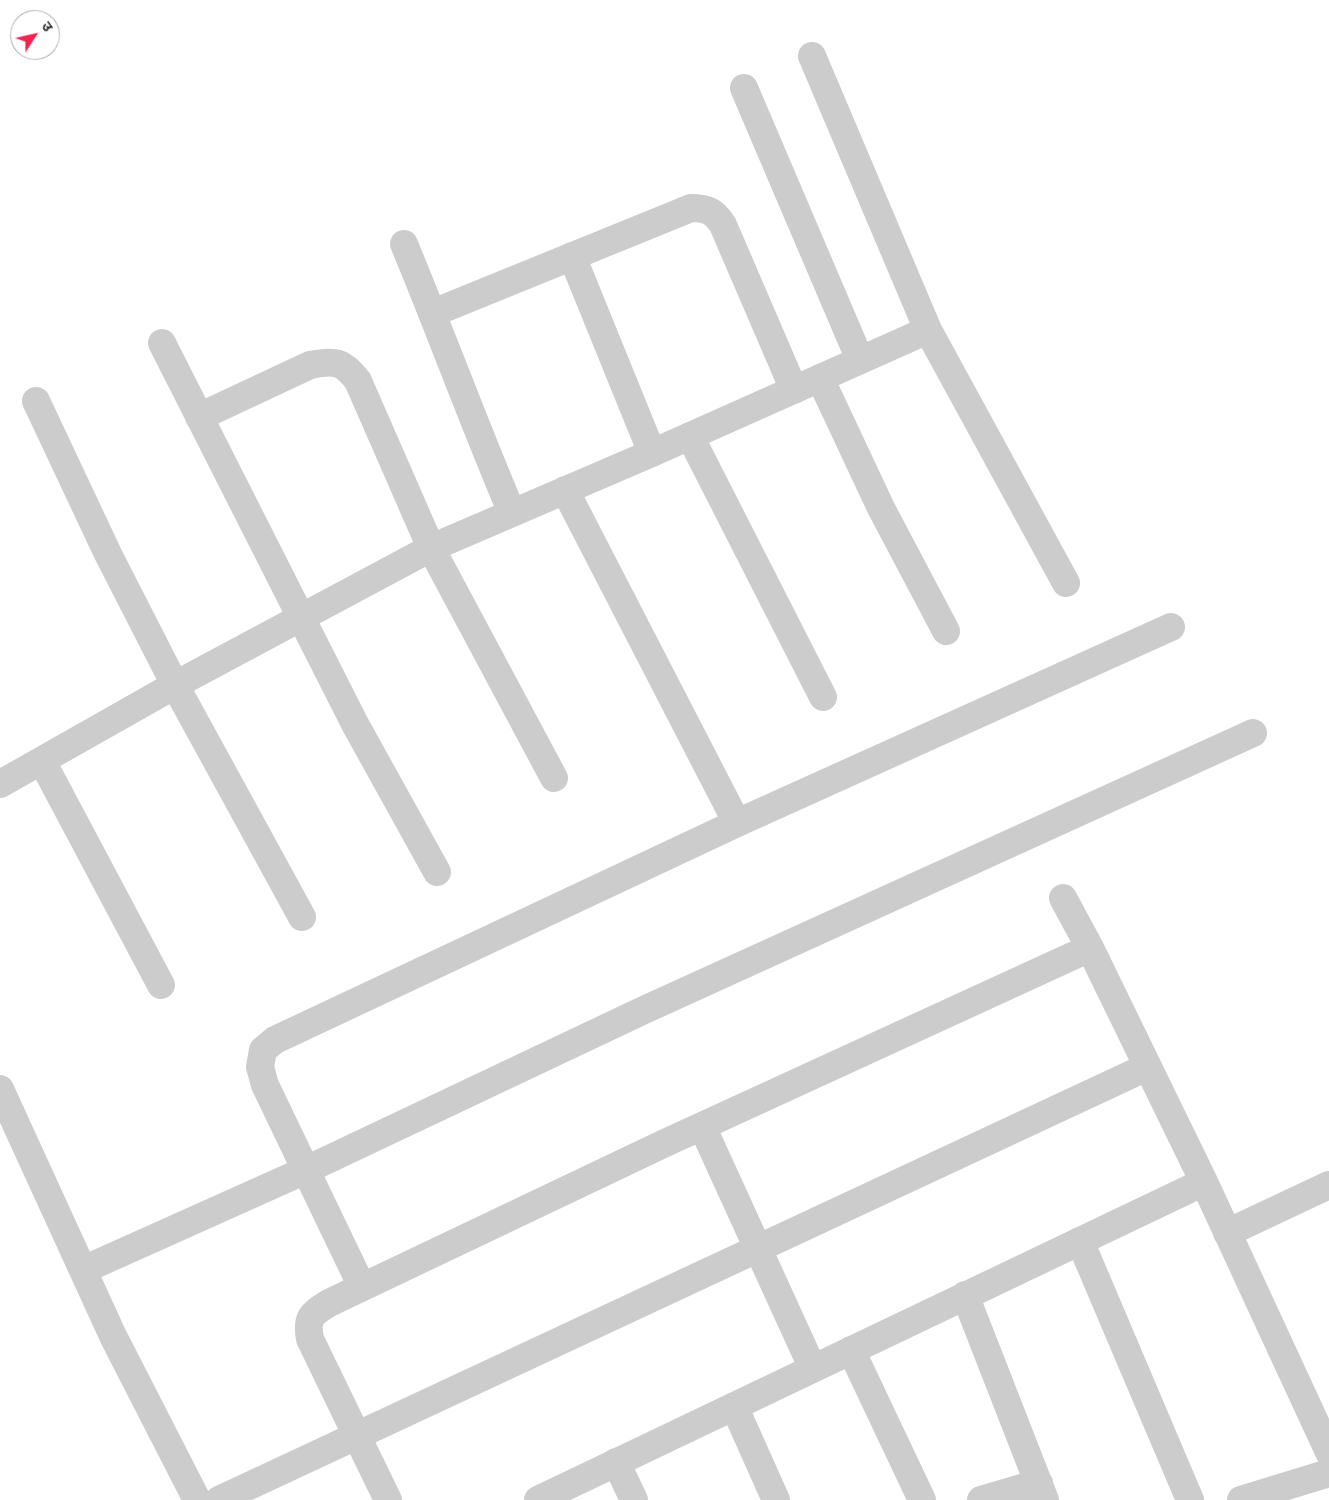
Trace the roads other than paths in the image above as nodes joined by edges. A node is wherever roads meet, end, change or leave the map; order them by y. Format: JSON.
{"nodes":[{"id":1,"x":812,"y":56,"type":"dead end"},
{"id":2,"x":744,"y":88,"type":"dead end"},
{"id":3,"x":404,"y":244,"type":"dead end"},
{"id":4,"x":572,"y":256,"type":"junction"},
{"id":5,"x":433,"y":313,"type":"junction"},
{"id":6,"x":928,"y":330,"type":"junction"},
{"id":7,"x":162,"y":343,"type":"dead end"},
{"id":8,"x":860,"y":360,"type":"junction"},
{"id":9,"x":820,"y":378,"type":"junction"},
{"id":10,"x":794,"y":390,"type":"junction"},
{"id":11,"x":36,"y":401,"type":"dead end"},
{"id":12,"x":198,"y":417,"type":"junction"},
{"id":13,"x":690,"y":436,"type":"junction"},
{"id":14,"x":652,"y":454,"type":"junction"},
{"id":15,"x":565,"y":490,"type":"junction"},
{"id":16,"x":512,"y":513,"type":"junction"},
{"id":17,"x":431,"y":548,"type":"junction"},
{"id":18,"x":1066,"y":583,"type":"dead end"},
{"id":19,"x":301,"y":617,"type":"junction"},
{"id":20,"x":1171,"y":627,"type":"dead end"},
{"id":21,"x":946,"y":631,"type":"dead end"},
{"id":22,"x":175,"y":685,"type":"junction"},
{"id":23,"x":823,"y":697,"type":"dead end"},
{"id":24,"x":1253,"y":733,"type":"dead end"},
{"id":25,"x":42,"y":761,"type":"junction"},
{"id":26,"x":554,"y":778,"type":"dead end"},
{"id":27,"x":0,"y":784,"type":"edge"},
{"id":28,"x":737,"y":823,"type":"junction"},
{"id":29,"x":436,"y":872,"type":"dead end"},
{"id":30,"x":1063,"y":898,"type":"dead end"},
{"id":31,"x":302,"y":917,"type":"dead end"},
{"id":32,"x":1090,"y":948,"type":"junction"},
{"id":33,"x":161,"y":984,"type":"dead end"},
{"id":34,"x":1148,"y":1067,"type":"junction"},
{"id":35,"x":0,"y":1089,"type":"edge"},
{"id":36,"x":702,"y":1126,"type":"junction"},
{"id":37,"x":306,"y":1170,"type":"junction"},
{"id":38,"x":1204,"y":1182,"type":"junction"},
{"id":39,"x":1329,"y":1185,"type":"edge"},
{"id":40,"x":1227,"y":1233,"type":"junction"},
{"id":41,"x":1080,"y":1241,"type":"junction"},
{"id":42,"x":758,"y":1248,"type":"junction"},
{"id":43,"x":83,"y":1270,"type":"junction"},
{"id":44,"x":362,"y":1288,"type":"junction"},
{"id":45,"x":965,"y":1295,"type":"junction"},
{"id":46,"x":851,"y":1350,"type":"junction"},
{"id":47,"x":812,"y":1367,"type":"junction"},
{"id":48,"x":734,"y":1406,"type":"junction"},
{"id":49,"x":357,"y":1435,"type":"junction"},
{"id":50,"x":1329,"y":1452,"type":"edge"},
{"id":51,"x":616,"y":1462,"type":"junction"},
{"id":52,"x":1329,"y":1473,"type":"edge"},
{"id":53,"x":1042,"y":1492,"type":"edge"},
{"id":54,"x":197,"y":1500,"type":"edge"},
{"id":55,"x":219,"y":1500,"type":"edge"},
{"id":56,"x":388,"y":1500,"type":"edge"},
{"id":57,"x":538,"y":1500,"type":"edge"},
{"id":58,"x":634,"y":1500,"type":"edge"},
{"id":59,"x":776,"y":1500,"type":"edge"},
{"id":60,"x":922,"y":1500,"type":"edge"},
{"id":61,"x":980,"y":1500,"type":"edge"},
{"id":62,"x":1190,"y":1500,"type":"edge"},
{"id":63,"x":1241,"y":1500,"type":"edge"}],
"edges":[{"from":1,"to":6,"type":"street"},
{"from":2,"to":8,"type":"street"},
{"from":3,"to":5,"type":"street"},
{"from":4,"to":5,"type":"street"},
{"from":4,"to":10,"type":"street"},
{"from":4,"to":14,"type":"street"},
{"from":5,"to":16,"type":"street"},
{"from":6,"to":8,"type":"street"},
{"from":6,"to":18,"type":"street"},
{"from":7,"to":12,"type":"street"},
{"from":8,"to":9,"type":"street"},
{"from":9,"to":10,"type":"street"},
{"from":9,"to":21,"type":"street"},
{"from":10,"to":13,"type":"street"},
{"from":11,"to":22,"type":"street"},
{"from":12,"to":17,"type":"street"},
{"from":12,"to":19,"type":"street"},
{"from":13,"to":14,"type":"street"},
{"from":13,"to":23,"type":"street"},
{"from":14,"to":15,"type":"street"},
{"from":15,"to":16,"type":"street"},
{"from":15,"to":28,"type":"street"},
{"from":16,"to":17,"type":"street"},
{"from":17,"to":19,"type":"street"},
{"from":17,"to":26,"type":"street"},
{"from":19,"to":22,"type":"street"},
{"from":19,"to":29,"type":"street"},
{"from":20,"to":28,"type":"street"},
{"from":22,"to":25,"type":"street"},
{"from":22,"to":31,"type":"street"},
{"from":24,"to":37,"type":"street"},
{"from":25,"to":27,"type":"street"},
{"from":25,"to":33,"type":"street"},
{"from":28,"to":37,"type":"street"},
{"from":30,"to":32,"type":"street"},
{"from":32,"to":34,"type":"street"},
{"from":32,"to":36,"type":"street"},
{"from":34,"to":38,"type":"street"},
{"from":34,"to":42,"type":"street"},
{"from":35,"to":43,"type":"street"},
{"from":36,"to":42,"type":"street"},
{"from":36,"to":44,"type":"street"},
{"from":37,"to":43,"type":"street"},
{"from":37,"to":44,"type":"street"},
{"from":38,"to":40,"type":"street"},
{"from":38,"to":41,"type":"street"},
{"from":39,"to":40,"type":"street"},
{"from":40,"to":50,"type":"street"},
{"from":41,"to":45,"type":"street"},
{"from":41,"to":62,"type":"street"},
{"from":42,"to":47,"type":"street"},
{"from":42,"to":49,"type":"street"},
{"from":43,"to":54,"type":"street"},
{"from":44,"to":49,"type":"street"},
{"from":45,"to":46,"type":"street"},
{"from":45,"to":53,"type":"street"},
{"from":46,"to":47,"type":"street"},
{"from":46,"to":60,"type":"street"},
{"from":47,"to":48,"type":"street"},
{"from":48,"to":51,"type":"street"},
{"from":48,"to":59,"type":"street"},
{"from":49,"to":55,"type":"street"},
{"from":49,"to":56,"type":"street"},
{"from":51,"to":57,"type":"street"},
{"from":51,"to":58,"type":"street"},
{"from":52,"to":63,"type":"street"},
{"from":53,"to":61,"type":"street"}]}
